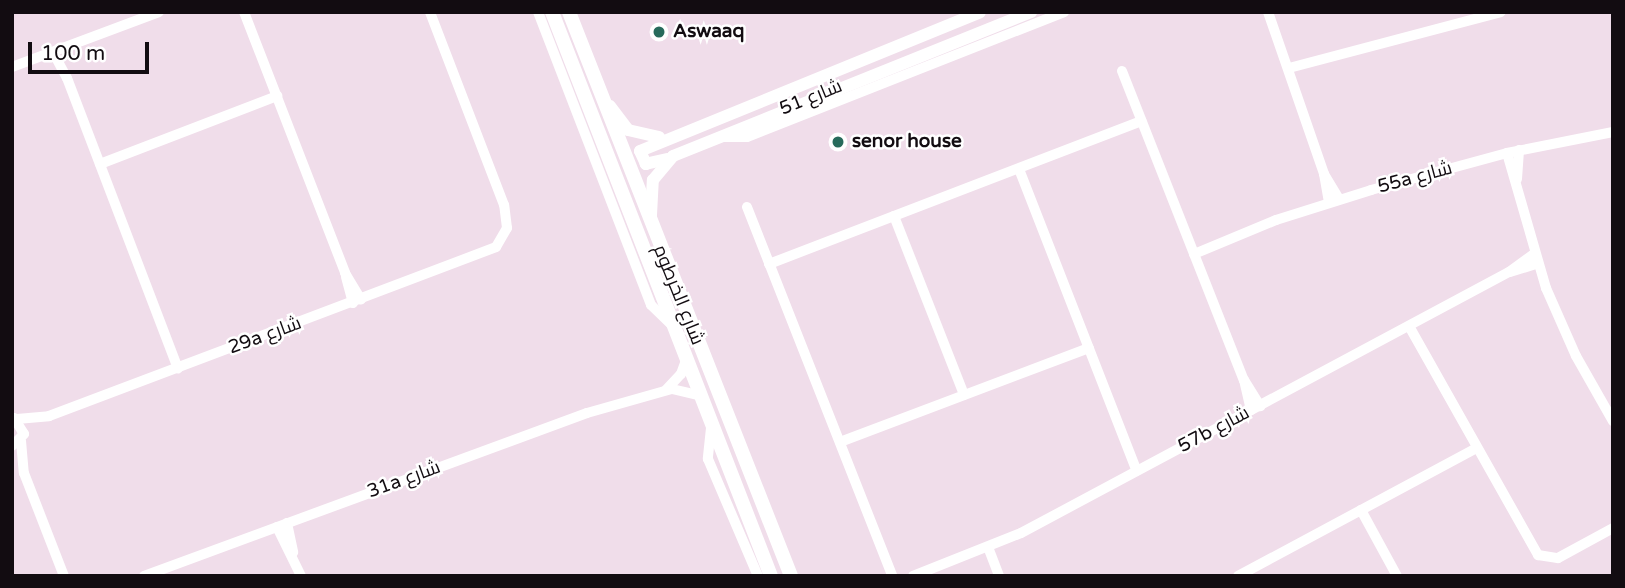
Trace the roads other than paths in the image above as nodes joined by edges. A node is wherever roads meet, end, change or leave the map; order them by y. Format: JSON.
{"nodes":[{"id":1,"x":159,"y":12,"type":"edge"},
{"id":2,"x":244,"y":12,"type":"edge"},
{"id":3,"x":430,"y":12,"type":"edge"},
{"id":4,"x":538,"y":12,"type":"edge"},
{"id":5,"x":552,"y":12,"type":"edge"},
{"id":6,"x":569,"y":12,"type":"edge"},
{"id":7,"x":962,"y":12,"type":"edge"},
{"id":8,"x":980,"y":12,"type":"edge"},
{"id":9,"x":1002,"y":12,"type":"edge"},
{"id":10,"x":1031,"y":12,"type":"edge"},
{"id":11,"x":1064,"y":12,"type":"edge"},
{"id":12,"x":1268,"y":12,"type":"edge"},
{"id":13,"x":1501,"y":12,"type":"edge"},
{"id":14,"x":938,"y":28,"type":"junction"},
{"id":15,"x":57,"y":50,"type":"junction"},
{"id":16,"x":908,"y":60,"type":"junction"},
{"id":17,"x":12,"y":67,"type":"edge"},
{"id":18,"x":1289,"y":68,"type":"junction"},
{"id":19,"x":1122,"y":71,"type":"dead end"},
{"id":20,"x":600,"y":90,"type":"junction"},
{"id":21,"x":277,"y":96,"type":"junction"},
{"id":22,"x":1142,"y":121,"type":"junction"},
{"id":23,"x":1613,"y":132,"type":"edge"},
{"id":24,"x":683,"y":135,"type":"junction"},
{"id":25,"x":715,"y":136,"type":"junction"},
{"id":26,"x":1519,"y":150,"type":"junction"},
{"id":27,"x":1507,"y":153,"type":"junction"},
{"id":28,"x":667,"y":159,"type":"junction"},
{"id":29,"x":100,"y":164,"type":"junction"},
{"id":30,"x":1019,"y":169,"type":"junction"},
{"id":31,"x":1517,"y":179,"type":"junction"},
{"id":32,"x":1334,"y":201,"type":"junction"},
{"id":33,"x":747,"y":207,"type":"dead end"},
{"id":34,"x":894,"y":216,"type":"junction"},
{"id":35,"x":653,"y":233,"type":"junction"},
{"id":36,"x":1193,"y":250,"type":"junction"},
{"id":37,"x":1536,"y":259,"type":"junction"},
{"id":38,"x":769,"y":264,"type":"junction"},
{"id":39,"x":653,"y":271,"type":"junction"},
{"id":40,"x":357,"y":302,"type":"junction"},
{"id":41,"x":1409,"y":326,"type":"junction"},
{"id":42,"x":676,"y":329,"type":"junction"},
{"id":43,"x":1089,"y":348,"type":"junction"},
{"id":44,"x":703,"y":357,"type":"junction"},
{"id":45,"x":685,"y":360,"type":"junction"},
{"id":46,"x":178,"y":368,"type":"junction"},
{"id":47,"x":665,"y":390,"type":"junction"},
{"id":48,"x":698,"y":395,"type":"junction"},
{"id":49,"x":964,"y":395,"type":"junction"},
{"id":50,"x":1256,"y":408,"type":"junction"},
{"id":51,"x":49,"y":416,"type":"junction"},
{"id":52,"x":14,"y":418,"type":"edge"},
{"id":53,"x":1613,"y":421,"type":"edge"},
{"id":54,"x":711,"y":428,"type":"junction"},
{"id":55,"x":19,"y":440,"type":"edge"},
{"id":56,"x":839,"y":442,"type":"junction"},
{"id":57,"x":1477,"y":448,"type":"junction"},
{"id":58,"x":12,"y":454,"type":"edge"},
{"id":59,"x":1137,"y":471,"type":"junction"},
{"id":60,"x":24,"y":472,"type":"junction"},
{"id":61,"x":1361,"y":510,"type":"junction"},
{"id":62,"x":282,"y":525,"type":"junction"},
{"id":63,"x":1613,"y":528,"type":"edge"},
{"id":64,"x":988,"y":547,"type":"junction"},
{"id":65,"x":63,"y":574,"type":"edge"},
{"id":66,"x":144,"y":576,"type":"edge"},
{"id":67,"x":301,"y":576,"type":"edge"},
{"id":68,"x":758,"y":576,"type":"edge"},
{"id":69,"x":771,"y":576,"type":"edge"},
{"id":70,"x":791,"y":576,"type":"edge"},
{"id":71,"x":892,"y":576,"type":"edge"},
{"id":72,"x":913,"y":576,"type":"edge"},
{"id":73,"x":999,"y":576,"type":"edge"},
{"id":74,"x":1238,"y":576,"type":"edge"},
{"id":75,"x":1397,"y":576,"type":"edge"}],
"edges":[{"from":1,"to":15,"type":"street"},
{"from":2,"to":21,"type":"street"},
{"from":3,"to":40,"type":"street","name":"29a شارع"},
{"from":4,"to":42,"type":"street"},
{"from":5,"to":39,"type":"main road","name":"شارع الخرطوم"},
{"from":6,"to":20,"type":"main road","name":"شارع الخرطوم"},
{"from":7,"to":14,"type":"street"},
{"from":8,"to":14,"type":"street","name":"شارع 51"},
{"from":9,"to":16,"type":"street"},
{"from":10,"to":16,"type":"street","name":"شارع 51"},
{"from":11,"to":25,"type":"street"},
{"from":12,"to":18,"type":"street"},
{"from":13,"to":18,"type":"street"},
{"from":14,"to":24,"type":"street","name":"شارع 51"},
{"from":15,"to":17,"type":"street"},
{"from":15,"to":29,"type":"street"},
{"from":16,"to":25,"type":"street","name":"شارع 51"},
{"from":18,"to":32,"type":"street"},
{"from":19,"to":22,"type":"street"},
{"from":20,"to":24,"type":"street","name":"شارع 51"},
{"from":20,"to":35,"type":"main road","name":"شارع الخرطوم"},
{"from":21,"to":29,"type":"street"},
{"from":21,"to":40,"type":"street"},
{"from":22,"to":30,"type":"street"},
{"from":22,"to":36,"type":"street"},
{"from":23,"to":26,"type":"street","name":"55a شارع"},
{"from":24,"to":28,"type":"street"},
{"from":25,"to":28,"type":"street","name":"شارع 51"},
{"from":26,"to":27,"type":"street","name":"55a شارع"},
{"from":26,"to":31,"type":"street"},
{"from":27,"to":31,"type":"street"},
{"from":27,"to":32,"type":"street","name":"55a شارع"},
{"from":28,"to":35,"type":"street"},
{"from":29,"to":46,"type":"street"},
{"from":30,"to":34,"type":"street"},
{"from":30,"to":43,"type":"street"},
{"from":31,"to":37,"type":"street"},
{"from":32,"to":36,"type":"street","name":"55a شارع"},
{"from":33,"to":38,"type":"street"},
{"from":34,"to":38,"type":"street"},
{"from":34,"to":49,"type":"street"},
{"from":35,"to":44,"type":"main road","name":"شارع الخرطوم"},
{"from":36,"to":50,"type":"street"},
{"from":37,"to":41,"type":"street","name":"57b شارع"},
{"from":37,"to":53,"type":"street"},
{"from":38,"to":56,"type":"street"},
{"from":39,"to":42,"type":"main road","name":"شارع الخرطوم"},
{"from":39,"to":44,"type":"main road"},
{"from":40,"to":46,"type":"street","name":"29a شارع"},
{"from":41,"to":50,"type":"street","name":"57b شارع"},
{"from":41,"to":57,"type":"street"},
{"from":42,"to":45,"type":"main road","name":"شارع الخرطوم"},
{"from":43,"to":49,"type":"street"},
{"from":43,"to":59,"type":"street"},
{"from":44,"to":70,"type":"main road","name":"شارع الخرطوم"},
{"from":45,"to":47,"type":"street"},
{"from":45,"to":48,"type":"main road","name":"شارع الخرطوم"},
{"from":46,"to":51,"type":"street","name":"29a شارع"},
{"from":47,"to":48,"type":"street","name":"31a شارع"},
{"from":47,"to":62,"type":"street","name":"31a شارع"},
{"from":48,"to":54,"type":"main road","name":"شارع الخرطوم"},
{"from":49,"to":56,"type":"street"},
{"from":50,"to":59,"type":"street","name":"57b شارع"},
{"from":51,"to":52,"type":"street","name":"29a شارع"},
{"from":51,"to":55,"type":"street","name":"29a شارع"},
{"from":52,"to":55,"type":"street"},
{"from":54,"to":68,"type":"street"},
{"from":54,"to":69,"type":"main road","name":"شارع الخرطوم"},
{"from":55,"to":60,"type":"street"},
{"from":56,"to":71,"type":"street"},
{"from":57,"to":61,"type":"street"},
{"from":57,"to":63,"type":"street"},
{"from":58,"to":60,"type":"street"},
{"from":59,"to":64,"type":"street","name":"57b شارع"},
{"from":60,"to":65,"type":"street"},
{"from":61,"to":74,"type":"street"},
{"from":61,"to":75,"type":"street"},
{"from":62,"to":66,"type":"street","name":"31a شارع"},
{"from":62,"to":67,"type":"street"},
{"from":64,"to":72,"type":"street","name":"57b شارع"},
{"from":64,"to":73,"type":"street"}]}
